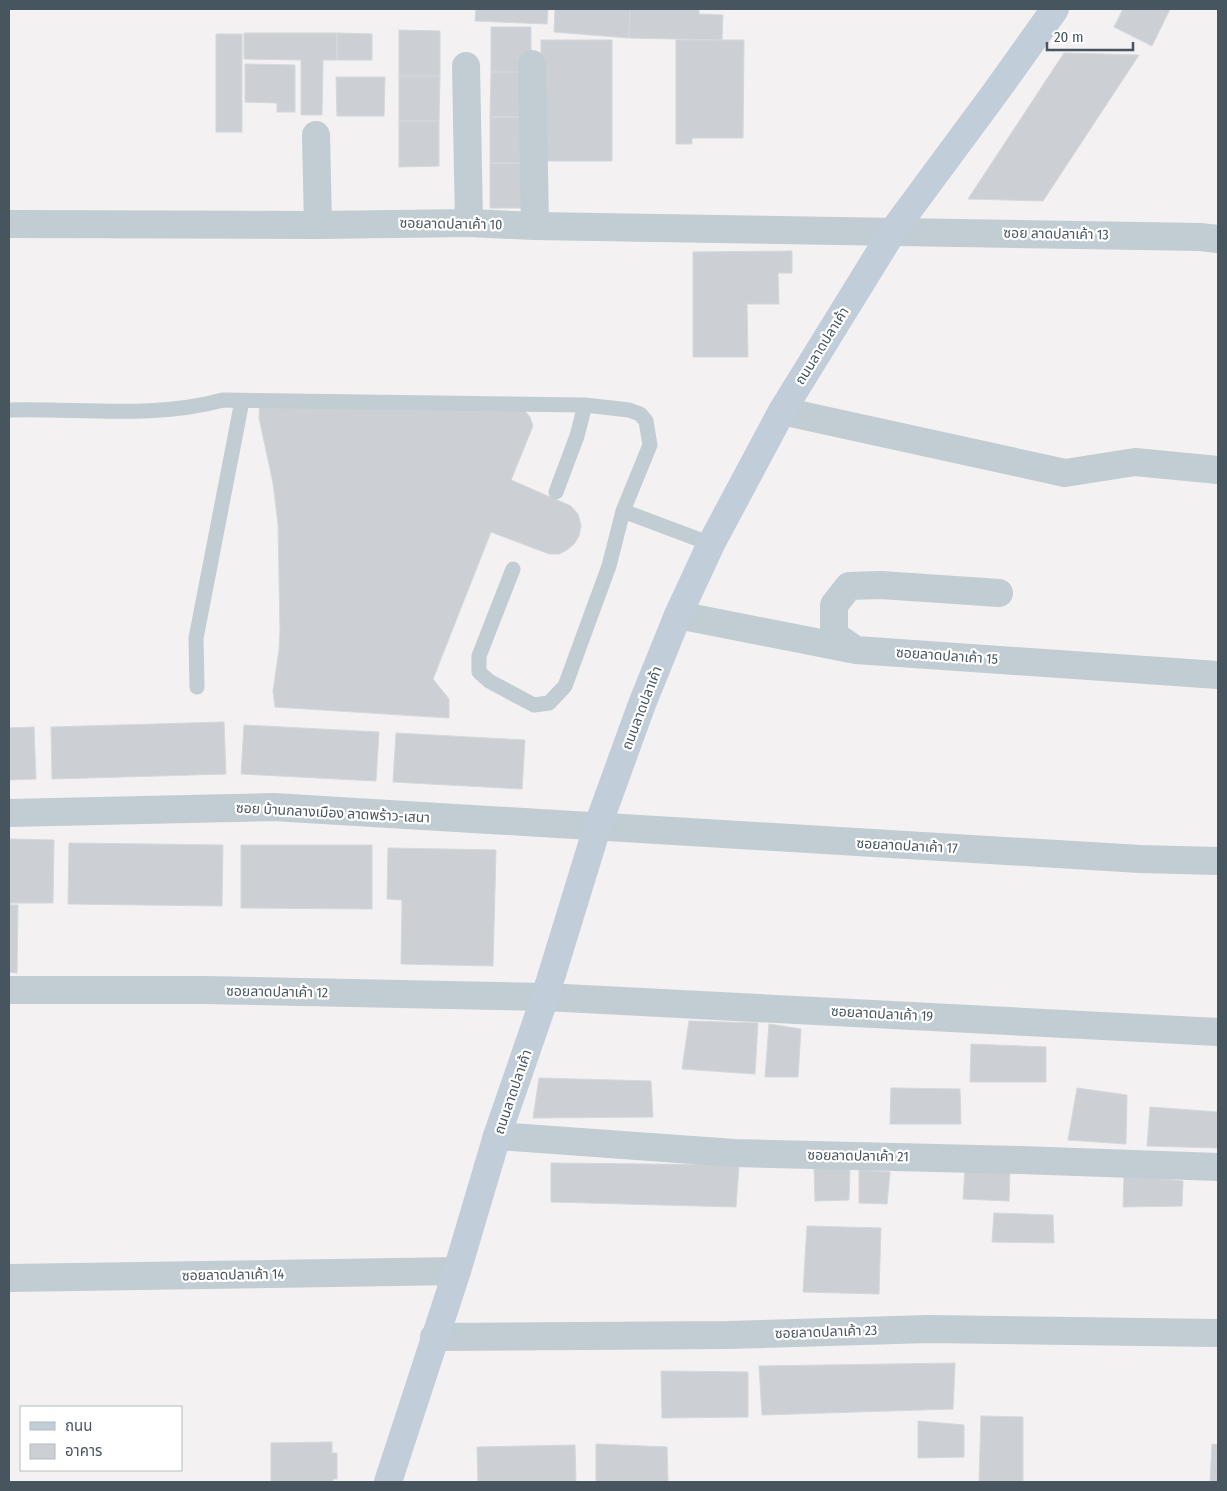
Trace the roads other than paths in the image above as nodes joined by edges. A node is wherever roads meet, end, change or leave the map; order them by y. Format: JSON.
{"nodes":[{"id":1,"x":1055,"y":9,"type":"edge"},
{"id":2,"x":532,"y":64,"type":"dead end"},
{"id":3,"x":466,"y":66,"type":"dead end"},
{"id":4,"x":316,"y":136,"type":"dead end"},
{"id":5,"x":469,"y":223,"type":"junction"},
{"id":6,"x":9,"y":224,"type":"edge"},
{"id":7,"x":318,"y":225,"type":"junction"},
{"id":8,"x":535,"y":226,"type":"junction"},
{"id":9,"x":893,"y":231,"type":"junction"},
{"id":10,"x":1218,"y":239,"type":"edge"},
{"id":11,"x":242,"y":401,"type":"junction"},
{"id":12,"x":585,"y":405,"type":"junction"},
{"id":13,"x":9,"y":410,"type":"edge"},
{"id":14,"x":782,"y":411,"type":"junction"},
{"id":15,"x":1218,"y":470,"type":"edge"},
{"id":16,"x":556,"y":492,"type":"dead end"},
{"id":17,"x":623,"y":511,"type":"junction"},
{"id":18,"x":711,"y":544,"type":"junction"},
{"id":19,"x":513,"y":569,"type":"dead end"},
{"id":20,"x":999,"y":593,"type":"dead end"},
{"id":21,"x":678,"y":615,"type":"junction"},
{"id":22,"x":856,"y":650,"type":"junction"},
{"id":23,"x":1218,"y":676,"type":"edge"},
{"id":24,"x":197,"y":687,"type":"dead end"},
{"id":25,"x":9,"y":813,"type":"edge"},
{"id":26,"x":597,"y":828,"type":"junction"},
{"id":27,"x":1218,"y":861,"type":"edge"},
{"id":28,"x":9,"y":990,"type":"edge"},
{"id":29,"x":545,"y":997,"type":"junction"},
{"id":30,"x":1218,"y":1032,"type":"edge"},
{"id":31,"x":498,"y":1136,"type":"junction"},
{"id":32,"x":1218,"y":1167,"type":"edge"},
{"id":33,"x":457,"y":1272,"type":"junction"},
{"id":34,"x":9,"y":1278,"type":"edge"},
{"id":35,"x":1218,"y":1333,"type":"edge"},
{"id":36,"x":434,"y":1337,"type":"junction"},
{"id":37,"x":388,"y":1482,"type":"edge"}],
"edges":[{"from":1,"to":9,"type":"main road","name":"ถนนลาดปลาเค้า"},
{"from":2,"to":8,"type":"street"},
{"from":3,"to":5,"type":"street"},
{"from":4,"to":7,"type":"street"},
{"from":5,"to":7,"type":"street","name":"ซอยลาดปลาเค้า 10"},
{"from":5,"to":8,"type":"street","name":"ซอยลาดปลาเค้า 10"},
{"from":6,"to":7,"type":"street","name":"ซอยลาดปลาเค้า 10"},
{"from":8,"to":9,"type":"street","name":"ซอยลาดปลาเค้า 10"},
{"from":9,"to":10,"type":"street","name":"ซอย ลาดปลาเค้า 13"},
{"from":9,"to":14,"type":"main road","name":"ถนนลาดปลาเค้า"},
{"from":11,"to":12,"type":"lane"},
{"from":11,"to":13,"type":"lane"},
{"from":11,"to":24,"type":"lane"},
{"from":12,"to":16,"type":"lane"},
{"from":12,"to":17,"type":"lane"},
{"from":14,"to":15,"type":"street"},
{"from":14,"to":18,"type":"main road","name":"ถนนลาดปลาเค้า"},
{"from":17,"to":18,"type":"lane"},
{"from":17,"to":19,"type":"lane"},
{"from":18,"to":21,"type":"main road","name":"ถนนลาดปลาเค้า"},
{"from":20,"to":22,"type":"street"},
{"from":21,"to":22,"type":"street","name":"ซอยลาดปลาเค้า 15"},
{"from":21,"to":26,"type":"main road","name":"ถนนลาดปลาเค้า"},
{"from":22,"to":23,"type":"street","name":"ซอยลาดปลาเค้า 15"},
{"from":25,"to":26,"type":"street","name":"ซอย บ้านกลางเมือง ลาดพร้าว-เสนา"},
{"from":26,"to":27,"type":"street","name":"ซอยลาดปลาเค้า 17"},
{"from":26,"to":29,"type":"main road","name":"ถนนลาดปลาเค้า"},
{"from":28,"to":29,"type":"street","name":"ซอยลาดปลาเค้า 12"},
{"from":29,"to":30,"type":"street","name":"ซอยลาดปลาเค้า 19"},
{"from":29,"to":31,"type":"main road","name":"ถนนลาดปลาเค้า"},
{"from":31,"to":32,"type":"street","name":"ซอยลาดปลาเค้า 21"},
{"from":31,"to":33,"type":"main road","name":"ถนนลาดปลาเค้า"},
{"from":33,"to":34,"type":"street","name":"ซอยลาดปลาเค้า 14"},
{"from":33,"to":36,"type":"main road","name":"ถนนลาดปลาเค้า"},
{"from":35,"to":36,"type":"street","name":"ซอยลาดปลาเค้า 23"},
{"from":36,"to":37,"type":"main road","name":"ถนนลาดปลาเค้า"}]}
